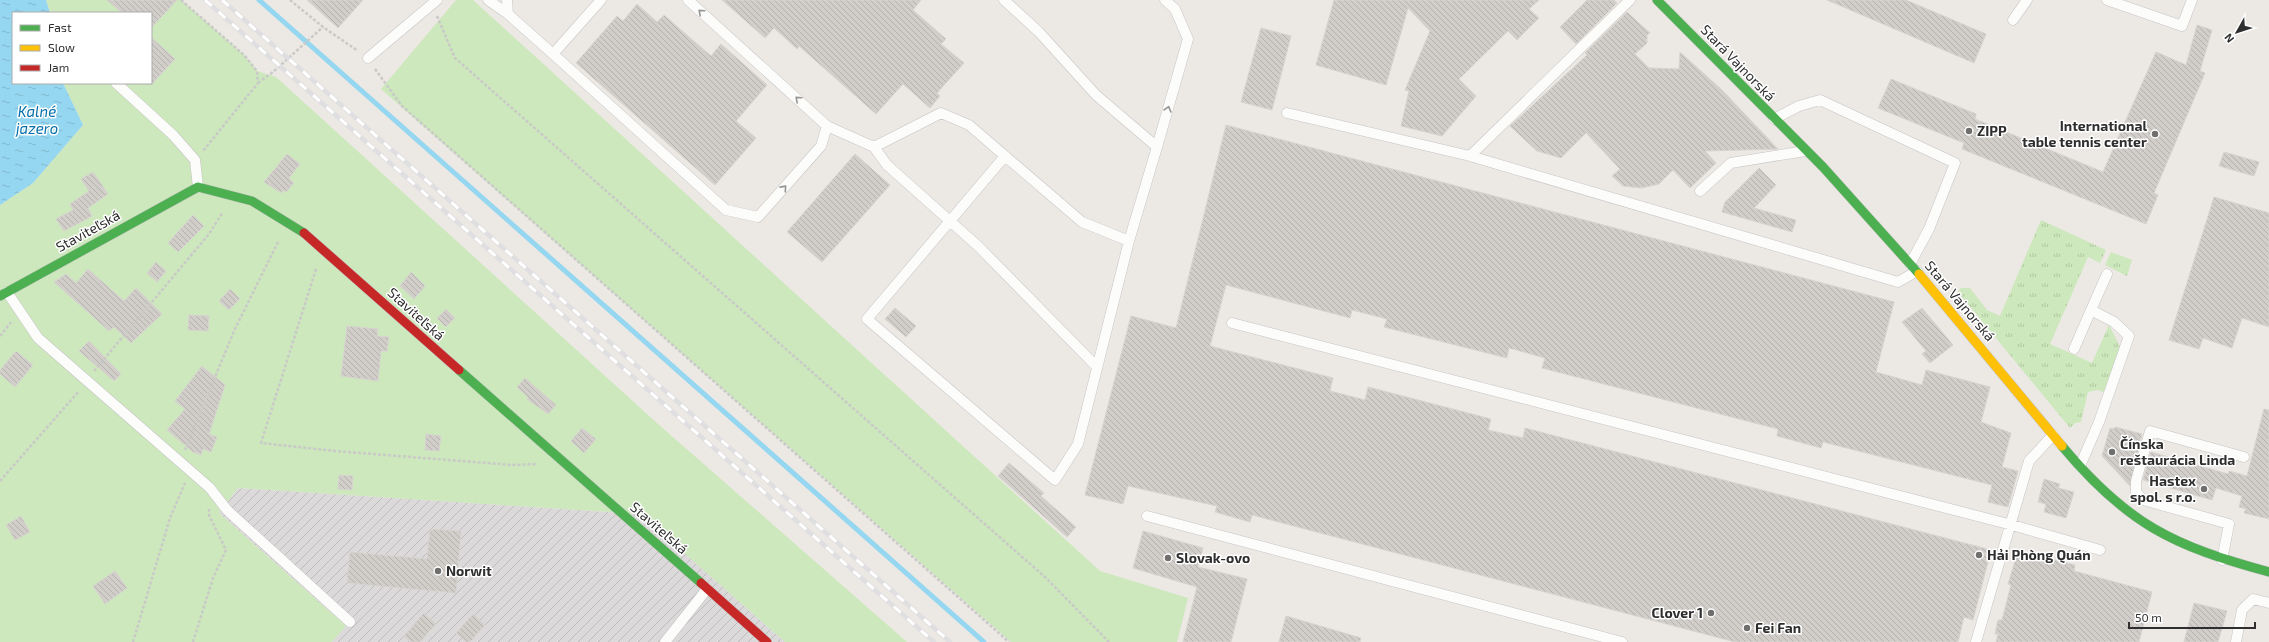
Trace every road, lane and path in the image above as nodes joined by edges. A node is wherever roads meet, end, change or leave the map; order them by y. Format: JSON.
{"nodes":[{"id":1,"x":181,"y":0,"type":"edge"},
{"id":2,"x":290,"y":0,"type":"edge"},
{"id":3,"x":488,"y":0,"type":"edge"},
{"id":4,"x":507,"y":0,"type":"edge"},
{"id":5,"x":601,"y":0,"type":"edge"},
{"id":6,"x":688,"y":0,"type":"edge"},
{"id":7,"x":1004,"y":0,"type":"edge"},
{"id":8,"x":1165,"y":0,"type":"edge"},
{"id":9,"x":1630,"y":0,"type":"edge"},
{"id":10,"x":1657,"y":0,"type":"edge"},
{"id":11,"x":2027,"y":0,"type":"edge"},
{"id":12,"x":2106,"y":0,"type":"edge"},
{"id":13,"x":2192,"y":0,"type":"edge"},
{"id":14,"x":434,"y":2,"type":"edge"},
{"id":15,"x":508,"y":14,"type":"junction"},
{"id":16,"x":2013,"y":20,"type":"dead end"},
{"id":17,"x":323,"y":27,"type":"junction"},
{"id":18,"x":553,"y":54,"type":"junction"},
{"id":19,"x":368,"y":58,"type":"junction"},
{"id":20,"x":258,"y":83,"type":"junction"},
{"id":21,"x":117,"y":84,"type":"edge"},
{"id":22,"x":1287,"y":113,"type":"dead end"},
{"id":23,"x":1774,"y":119,"type":"junction"},
{"id":24,"x":827,"y":126,"type":"junction"},
{"id":25,"x":874,"y":147,"type":"junction"},
{"id":26,"x":1157,"y":147,"type":"junction"},
{"id":27,"x":1805,"y":151,"type":"junction"},
{"id":28,"x":1005,"y":156,"type":"junction"},
{"id":29,"x":1470,"y":156,"type":"junction"},
{"id":30,"x":195,"y":160,"type":"junction"},
{"id":31,"x":198,"y":187,"type":"junction"},
{"id":32,"x":1700,"y":191,"type":"dead end"},
{"id":33,"x":233,"y":196,"type":"junction"},
{"id":34,"x":949,"y":222,"type":"junction"},
{"id":35,"x":287,"y":223,"type":"junction"},
{"id":36,"x":1129,"y":240,"type":"junction"},
{"id":37,"x":1914,"y":267,"type":"junction"},
{"id":38,"x":2107,"y":274,"type":"dead end"},
{"id":39,"x":313,"y":278,"type":"dead end"},
{"id":40,"x":3,"y":294,"type":"edge"},
{"id":41,"x":2091,"y":310,"type":"junction"},
{"id":42,"x":20,"y":311,"type":"junction"},
{"id":43,"x":1232,"y":324,"type":"dead end"},
{"id":44,"x":0,"y":336,"type":"edge"},
{"id":45,"x":2074,"y":349,"type":"dead end"},
{"id":46,"x":1097,"y":367,"type":"junction"},
{"id":47,"x":87,"y":380,"type":"junction"},
{"id":48,"x":74,"y":397,"type":"dead end"},
{"id":49,"x":2052,"y":435,"type":"junction"},
{"id":50,"x":2244,"y":457,"type":"dead end"},
{"id":51,"x":180,"y":462,"type":"junction"},
{"id":52,"x":512,"y":465,"type":"dead end"},
{"id":53,"x":2080,"y":466,"type":"junction"},
{"id":54,"x":0,"y":480,"type":"edge"},
{"id":55,"x":181,"y":490,"type":"dead end"},
{"id":56,"x":209,"y":515,"type":"dead end"},
{"id":57,"x":1147,"y":516,"type":"dead end"},
{"id":58,"x":2012,"y":525,"type":"junction"},
{"id":59,"x":2100,"y":550,"type":"dead end"},
{"id":60,"x":2222,"y":560,"type":"junction"},
{"id":61,"x":2269,"y":572,"type":"edge"},
{"id":62,"x":707,"y":589,"type":"junction"},
{"id":63,"x":2269,"y":603,"type":"edge"},
{"id":64,"x":350,"y":622,"type":"dead end"},
{"id":65,"x":133,"y":642,"type":"edge"},
{"id":66,"x":193,"y":642,"type":"edge"},
{"id":67,"x":665,"y":642,"type":"edge"},
{"id":68,"x":767,"y":642,"type":"edge"},
{"id":69,"x":1009,"y":642,"type":"edge"},
{"id":70,"x":1109,"y":642,"type":"edge"},
{"id":71,"x":1622,"y":642,"type":"edge"},
{"id":72,"x":1976,"y":642,"type":"edge"},
{"id":73,"x":2236,"y":642,"type":"edge"}],
"edges":[{"from":1,"to":20,"type":"path"},
{"from":2,"to":17,"type":"path"},
{"from":3,"to":15,"type":"lane"},
{"from":4,"to":15,"type":"lane"},
{"from":5,"to":18,"type":"lane"},
{"from":24,"to":6,"type":"lane","one_way":true},
{"from":7,"to":26,"type":"lane"},
{"from":26,"to":8,"type":"lane","one_way":true},
{"from":9,"to":29,"type":"lane"},
{"from":10,"to":23,"type":"street","name":"Stará Vajnorská"},
{"from":11,"to":16,"type":"lane"},
{"from":12,"to":13,"type":"lane"},
{"from":14,"to":19,"type":"lane"},
{"from":14,"to":70,"type":"path"},
{"from":15,"to":18,"type":"lane"},
{"from":17,"to":19,"type":"path"},
{"from":17,"to":20,"type":"path"},
{"from":18,"to":24,"type":"lane","one_way":true},
{"from":19,"to":69,"type":"path"},
{"from":20,"to":30,"type":"path"},
{"from":21,"to":30,"type":"lane"},
{"from":22,"to":29,"type":"lane"},
{"from":23,"to":27,"type":"street","name":"Stará Vajnorská"},
{"from":23,"to":37,"type":"lane"},
{"from":24,"to":25,"type":"lane"},
{"from":25,"to":28,"type":"lane"},
{"from":25,"to":34,"type":"lane"},
{"from":26,"to":36,"type":"lane"},
{"from":27,"to":32,"type":"lane"},
{"from":27,"to":37,"type":"street","name":"Stará Vajnorská"},
{"from":28,"to":34,"type":"lane"},
{"from":28,"to":36,"type":"lane"},
{"from":29,"to":37,"type":"lane"},
{"from":30,"to":31,"type":"lane"},
{"from":31,"to":33,"type":"street","name":"Staviteľská"},
{"from":31,"to":40,"type":"street","name":"Staviteľská"},
{"from":33,"to":35,"type":"street","name":"Staviteľská"},
{"from":33,"to":47,"type":"path"},
{"from":34,"to":46,"type":"lane"},
{"from":34,"to":46,"type":"lane"},
{"from":35,"to":51,"type":"path"},
{"from":35,"to":62,"type":"street","name":"Staviteľská"},
{"from":36,"to":46,"type":"lane"},
{"from":37,"to":49,"type":"street","name":"Stará Vajnorská"},
{"from":38,"to":41,"type":"lane"},
{"from":39,"to":52,"type":"path"},
{"from":40,"to":42,"type":"lane"},
{"from":41,"to":45,"type":"lane"},
{"from":41,"to":53,"type":"lane"},
{"from":42,"to":44,"type":"path"},
{"from":42,"to":47,"type":"lane"},
{"from":43,"to":58,"type":"lane"},
{"from":47,"to":51,"type":"lane"},
{"from":48,"to":54,"type":"path"},
{"from":49,"to":53,"type":"street","name":"Stará Vajnorská"},
{"from":49,"to":58,"type":"lane"},
{"from":50,"to":60,"type":"lane"},
{"from":51,"to":64,"type":"lane"},
{"from":53,"to":60,"type":"street","name":"Stará Vajnorská"},
{"from":55,"to":65,"type":"path"},
{"from":56,"to":66,"type":"path"},
{"from":57,"to":71,"type":"lane"},
{"from":58,"to":59,"type":"lane"},
{"from":58,"to":72,"type":"lane"},
{"from":60,"to":61,"type":"street","name":"Stará Vajnorská"},
{"from":62,"to":67,"type":"lane"},
{"from":62,"to":68,"type":"street","name":"Staviteľská"},
{"from":63,"to":73,"type":"lane"}]}
